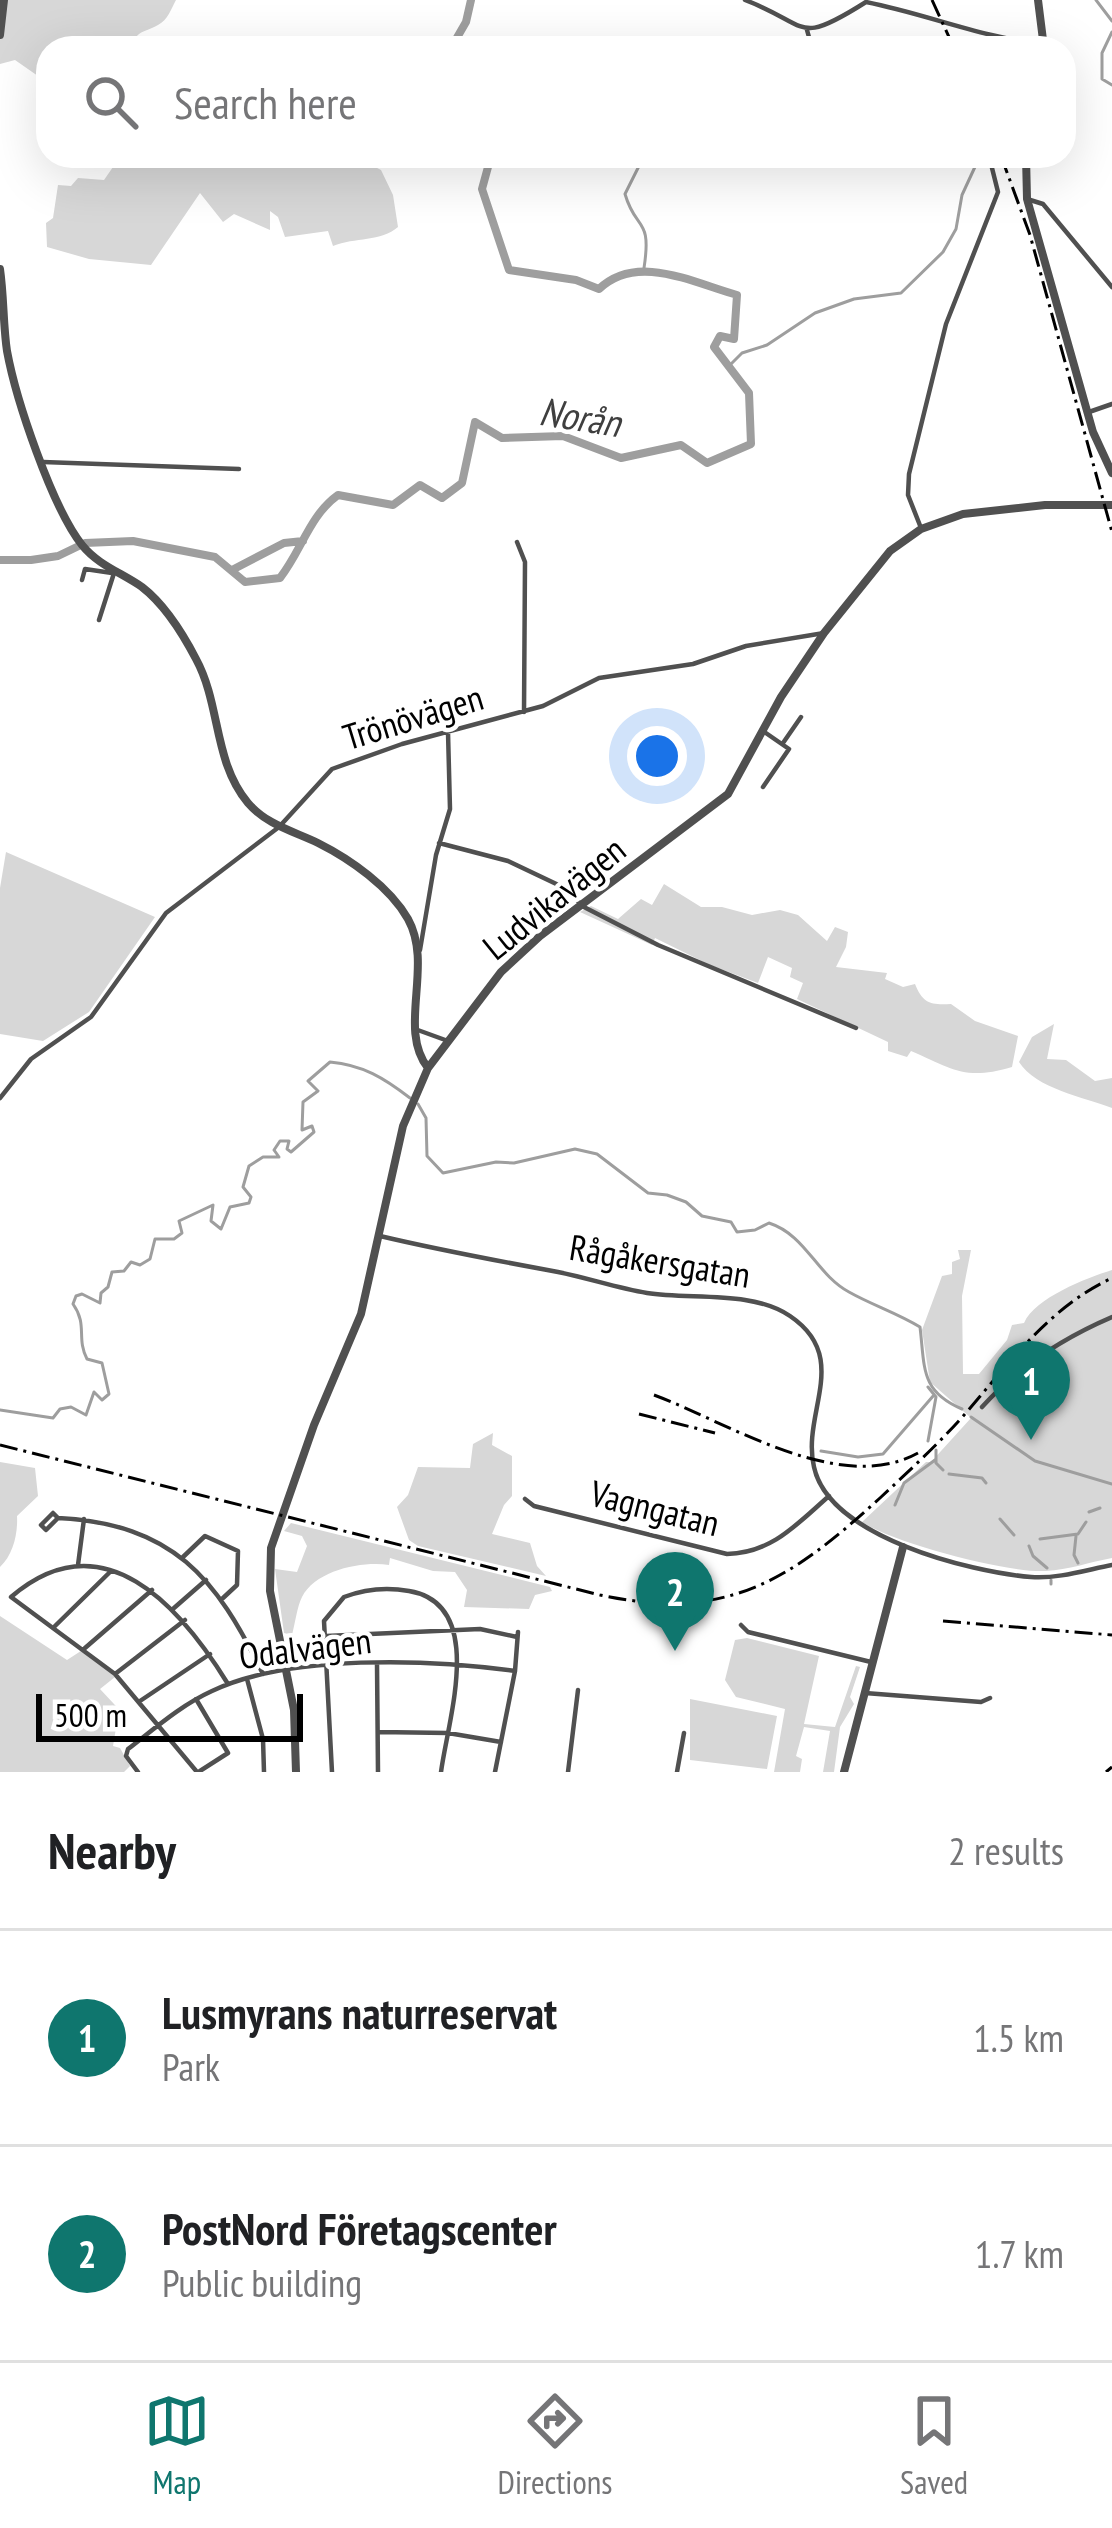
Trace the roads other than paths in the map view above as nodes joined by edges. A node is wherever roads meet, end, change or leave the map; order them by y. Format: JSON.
{"nodes":[{"id":1,"x":4,"y":0,"type":"edge"},
{"id":2,"x":745,"y":0,"type":"edge"},
{"id":3,"x":1038,"y":0,"type":"edge"},
{"id":4,"x":807,"y":30,"type":"junction"},
{"id":5,"x":0,"y":34,"type":"edge"},
{"id":6,"x":809,"y":36,"type":"edge"},
{"id":7,"x":985,"y":36,"type":"edge"},
{"id":8,"x":1043,"y":36,"type":"edge"},
{"id":9,"x":992,"y":168,"type":"edge"},
{"id":10,"x":1027,"y":168,"type":"edge"},
{"id":11,"x":1028,"y":199,"type":"junction"},
{"id":12,"x":0,"y":269,"type":"edge"},
{"id":13,"x":1112,"y":287,"type":"edge"},
{"id":14,"x":1112,"y":404,"type":"edge"},
{"id":15,"x":1088,"y":413,"type":"junction"},
{"id":16,"x":43,"y":462,"type":"junction"},
{"id":17,"x":239,"y":469,"type":"dead end"},
{"id":18,"x":1112,"y":473,"type":"edge"},
{"id":19,"x":1112,"y":505,"type":"edge"},
{"id":20,"x":922,"y":529,"type":"junction"},
{"id":21,"x":517,"y":542,"type":"dead end"},
{"id":22,"x":113,"y":572,"type":"junction"},
{"id":23,"x":82,"y":580,"type":"dead end"},
{"id":24,"x":100,"y":620,"type":"dead end"},
{"id":25,"x":824,"y":633,"type":"junction"},
{"id":26,"x":524,"y":712,"type":"junction"},
{"id":27,"x":801,"y":717,"type":"dead end"},
{"id":28,"x":763,"y":731,"type":"junction"},
{"id":29,"x":448,"y":732,"type":"junction"},
{"id":30,"x":784,"y":743,"type":"junction"},
{"id":31,"x":763,"y":787,"type":"dead end"},
{"id":32,"x":279,"y":827,"type":"junction"},
{"id":33,"x":439,"y":843,"type":"junction"},
{"id":34,"x":582,"y":906,"type":"junction"},
{"id":35,"x":420,"y":950,"type":"junction"},
{"id":36,"x":856,"y":1028,"type":"dead end"},
{"id":37,"x":415,"y":1029,"type":"junction"},
{"id":38,"x":448,"y":1041,"type":"junction"},
{"id":39,"x":428,"y":1068,"type":"junction"},
{"id":40,"x":0,"y":1098,"type":"edge"},
{"id":41,"x":380,"y":1236,"type":"junction"},
{"id":42,"x":1112,"y":1317,"type":"edge"},
{"id":43,"x":982,"y":1407,"type":"dead end"},
{"id":44,"x":829,"y":1496,"type":"junction"},
{"id":45,"x":525,"y":1498,"type":"dead end"},
{"id":46,"x":58,"y":1518,"type":"dead end"},
{"id":47,"x":83,"y":1520,"type":"junction"},
{"id":48,"x":903,"y":1547,"type":"junction"},
{"id":49,"x":182,"y":1558,"type":"junction"},
{"id":50,"x":78,"y":1565,"type":"junction"},
{"id":51,"x":1112,"y":1565,"type":"edge"},
{"id":52,"x":111,"y":1570,"type":"junction"},
{"id":53,"x":206,"y":1580,"type":"junction"},
{"id":54,"x":152,"y":1590,"type":"junction"},
{"id":55,"x":223,"y":1598,"type":"junction"},
{"id":56,"x":174,"y":1609,"type":"junction"},
{"id":57,"x":185,"y":1621,"type":"junction"},
{"id":58,"x":741,"y":1624,"type":"dead end"},
{"id":59,"x":54,"y":1628,"type":"junction"},
{"id":60,"x":456,"y":1632,"type":"junction"},
{"id":61,"x":324,"y":1636,"type":"junction"},
{"id":62,"x":85,"y":1648,"type":"junction"},
{"id":63,"x":210,"y":1654,"type":"junction"},
{"id":64,"x":871,"y":1662,"type":"junction"},
{"id":65,"x":456,"y":1663,"type":"junction"},
{"id":66,"x":376,"y":1664,"type":"junction"},
{"id":67,"x":327,"y":1666,"type":"junction"},
{"id":68,"x":515,"y":1671,"type":"junction"},
{"id":69,"x":286,"y":1672,"type":"junction"},
{"id":70,"x":115,"y":1674,"type":"junction"},
{"id":71,"x":264,"y":1675,"type":"junction"},
{"id":72,"x":247,"y":1679,"type":"junction"},
{"id":73,"x":228,"y":1684,"type":"junction"},
{"id":74,"x":578,"y":1690,"type":"dead end"},
{"id":75,"x":863,"y":1693,"type":"junction"},
{"id":76,"x":990,"y":1698,"type":"dead end"},
{"id":77,"x":196,"y":1699,"type":"junction"},
{"id":78,"x":140,"y":1701,"type":"junction"},
{"id":79,"x":159,"y":1725,"type":"junction"},
{"id":80,"x":378,"y":1732,"type":"junction"},
{"id":81,"x":448,"y":1733,"type":"junction"},
{"id":82,"x":685,"y":1733,"type":"dead end"},
{"id":83,"x":501,"y":1742,"type":"junction"},
{"id":84,"x":138,"y":1772,"type":"edge"},
{"id":85,"x":198,"y":1772,"type":"edge"},
{"id":86,"x":264,"y":1772,"type":"edge"},
{"id":87,"x":296,"y":1772,"type":"edge"},
{"id":88,"x":334,"y":1772,"type":"edge"},
{"id":89,"x":378,"y":1772,"type":"edge"},
{"id":90,"x":441,"y":1772,"type":"edge"},
{"id":91,"x":495,"y":1772,"type":"edge"},
{"id":92,"x":568,"y":1772,"type":"edge"},
{"id":93,"x":677,"y":1772,"type":"edge"},
{"id":94,"x":844,"y":1772,"type":"edge"}],
"edges":[{"from":1,"to":5,"type":"street"},
{"from":2,"to":4,"type":"street"},
{"from":3,"to":8,"type":"street"},
{"from":4,"to":6,"type":"street"},
{"from":4,"to":7,"type":"street"},
{"from":9,"to":20,"type":"street"},
{"from":10,"to":11,"type":"street"},
{"from":11,"to":13,"type":"street"},
{"from":11,"to":15,"type":"street"},
{"from":12,"to":16,"type":"street"},
{"from":14,"to":15,"type":"street"},
{"from":15,"to":18,"type":"street"},
{"from":16,"to":17,"type":"street"},
{"from":16,"to":22,"type":"street"},
{"from":19,"to":20,"type":"street","name":"Ludvikavägen"},
{"from":20,"to":25,"type":"street","name":"Ludvikavägen"},
{"from":21,"to":26,"type":"street"},
{"from":22,"to":23,"type":"street"},
{"from":22,"to":24,"type":"street"},
{"from":22,"to":32,"type":"street"},
{"from":25,"to":26,"type":"street","name":"Trönövägen"},
{"from":25,"to":28,"type":"street","name":"Ludvikavägen"},
{"from":26,"to":29,"type":"street","name":"Trönövägen"},
{"from":27,"to":30,"type":"street"},
{"from":28,"to":30,"type":"street"},
{"from":28,"to":34,"type":"street","name":"Ludvikavägen"},
{"from":29,"to":32,"type":"street","name":"Trönövägen"},
{"from":29,"to":33,"type":"street"},
{"from":30,"to":31,"type":"street"},
{"from":32,"to":35,"type":"street"},
{"from":32,"to":40,"type":"street","name":"Trönövägen"},
{"from":33,"to":34,"type":"street"},
{"from":33,"to":35,"type":"street"},
{"from":34,"to":36,"type":"street"},
{"from":34,"to":38,"type":"street","name":"Ludvikavägen"},
{"from":35,"to":37,"type":"street"},
{"from":37,"to":38,"type":"street"},
{"from":37,"to":39,"type":"street"},
{"from":38,"to":39,"type":"street","name":"Ludvikavägen"},
{"from":39,"to":41,"type":"street","name":"Ludvikavägen"},
{"from":41,"to":44,"type":"street","name":"Rågåkersgatan"},
{"from":41,"to":69,"type":"street","name":"Ludvikavägen"},
{"from":42,"to":43,"type":"street"},
{"from":44,"to":45,"type":"street","name":"Vagngatan"},
{"from":44,"to":48,"type":"street"},
{"from":46,"to":47,"type":"street"},
{"from":47,"to":49,"type":"street"},
{"from":47,"to":50,"type":"street"},
{"from":48,"to":51,"type":"street"},
{"from":48,"to":64,"type":"street"},
{"from":49,"to":53,"type":"street"},
{"from":49,"to":55,"type":"street"},
{"from":50,"to":52,"type":"street"},
{"from":50,"to":59,"type":"street"},
{"from":52,"to":54,"type":"street"},
{"from":52,"to":59,"type":"street"},
{"from":53,"to":55,"type":"street"},
{"from":53,"to":56,"type":"street"},
{"from":54,"to":56,"type":"street"},
{"from":54,"to":62,"type":"street"},
{"from":55,"to":71,"type":"street"},
{"from":56,"to":57,"type":"street"},
{"from":57,"to":63,"type":"street"},
{"from":57,"to":70,"type":"street"},
{"from":58,"to":64,"type":"street"},
{"from":59,"to":62,"type":"street"},
{"from":60,"to":61,"type":"street"},
{"from":60,"to":61,"type":"street"},
{"from":60,"to":65,"type":"street"},
{"from":60,"to":68,"type":"street"},
{"from":61,"to":67,"type":"street"},
{"from":62,"to":70,"type":"street"},
{"from":63,"to":73,"type":"street"},
{"from":63,"to":78,"type":"street"},
{"from":64,"to":75,"type":"street"},
{"from":65,"to":66,"type":"street","name":"Odalvägen"},
{"from":65,"to":68,"type":"street","name":"Odalvägen"},
{"from":65,"to":81,"type":"street"},
{"from":66,"to":67,"type":"street","name":"Odalvägen"},
{"from":66,"to":80,"type":"street"},
{"from":67,"to":69,"type":"street","name":"Odalvägen"},
{"from":67,"to":88,"type":"street"},
{"from":68,"to":83,"type":"street"},
{"from":69,"to":71,"type":"street","name":"Odalvägen"},
{"from":69,"to":87,"type":"street","name":"Ludvikavägen"},
{"from":70,"to":78,"type":"street"},
{"from":71,"to":72,"type":"street","name":"Odalvägen"},
{"from":72,"to":73,"type":"street","name":"Odalvägen"},
{"from":72,"to":86,"type":"street"},
{"from":73,"to":77,"type":"street","name":"Odalvägen"},
{"from":74,"to":92,"type":"street"},
{"from":75,"to":76,"type":"street"},
{"from":75,"to":94,"type":"street"},
{"from":77,"to":79,"type":"street","name":"Odalvägen"},
{"from":77,"to":85,"type":"street"},
{"from":78,"to":79,"type":"street"},
{"from":79,"to":84,"type":"street","name":"Odalvägen"},
{"from":79,"to":85,"type":"street"},
{"from":80,"to":81,"type":"street"},
{"from":80,"to":89,"type":"street"},
{"from":81,"to":83,"type":"street"},
{"from":81,"to":90,"type":"street"},
{"from":82,"to":93,"type":"street"},
{"from":83,"to":91,"type":"street"}]}
